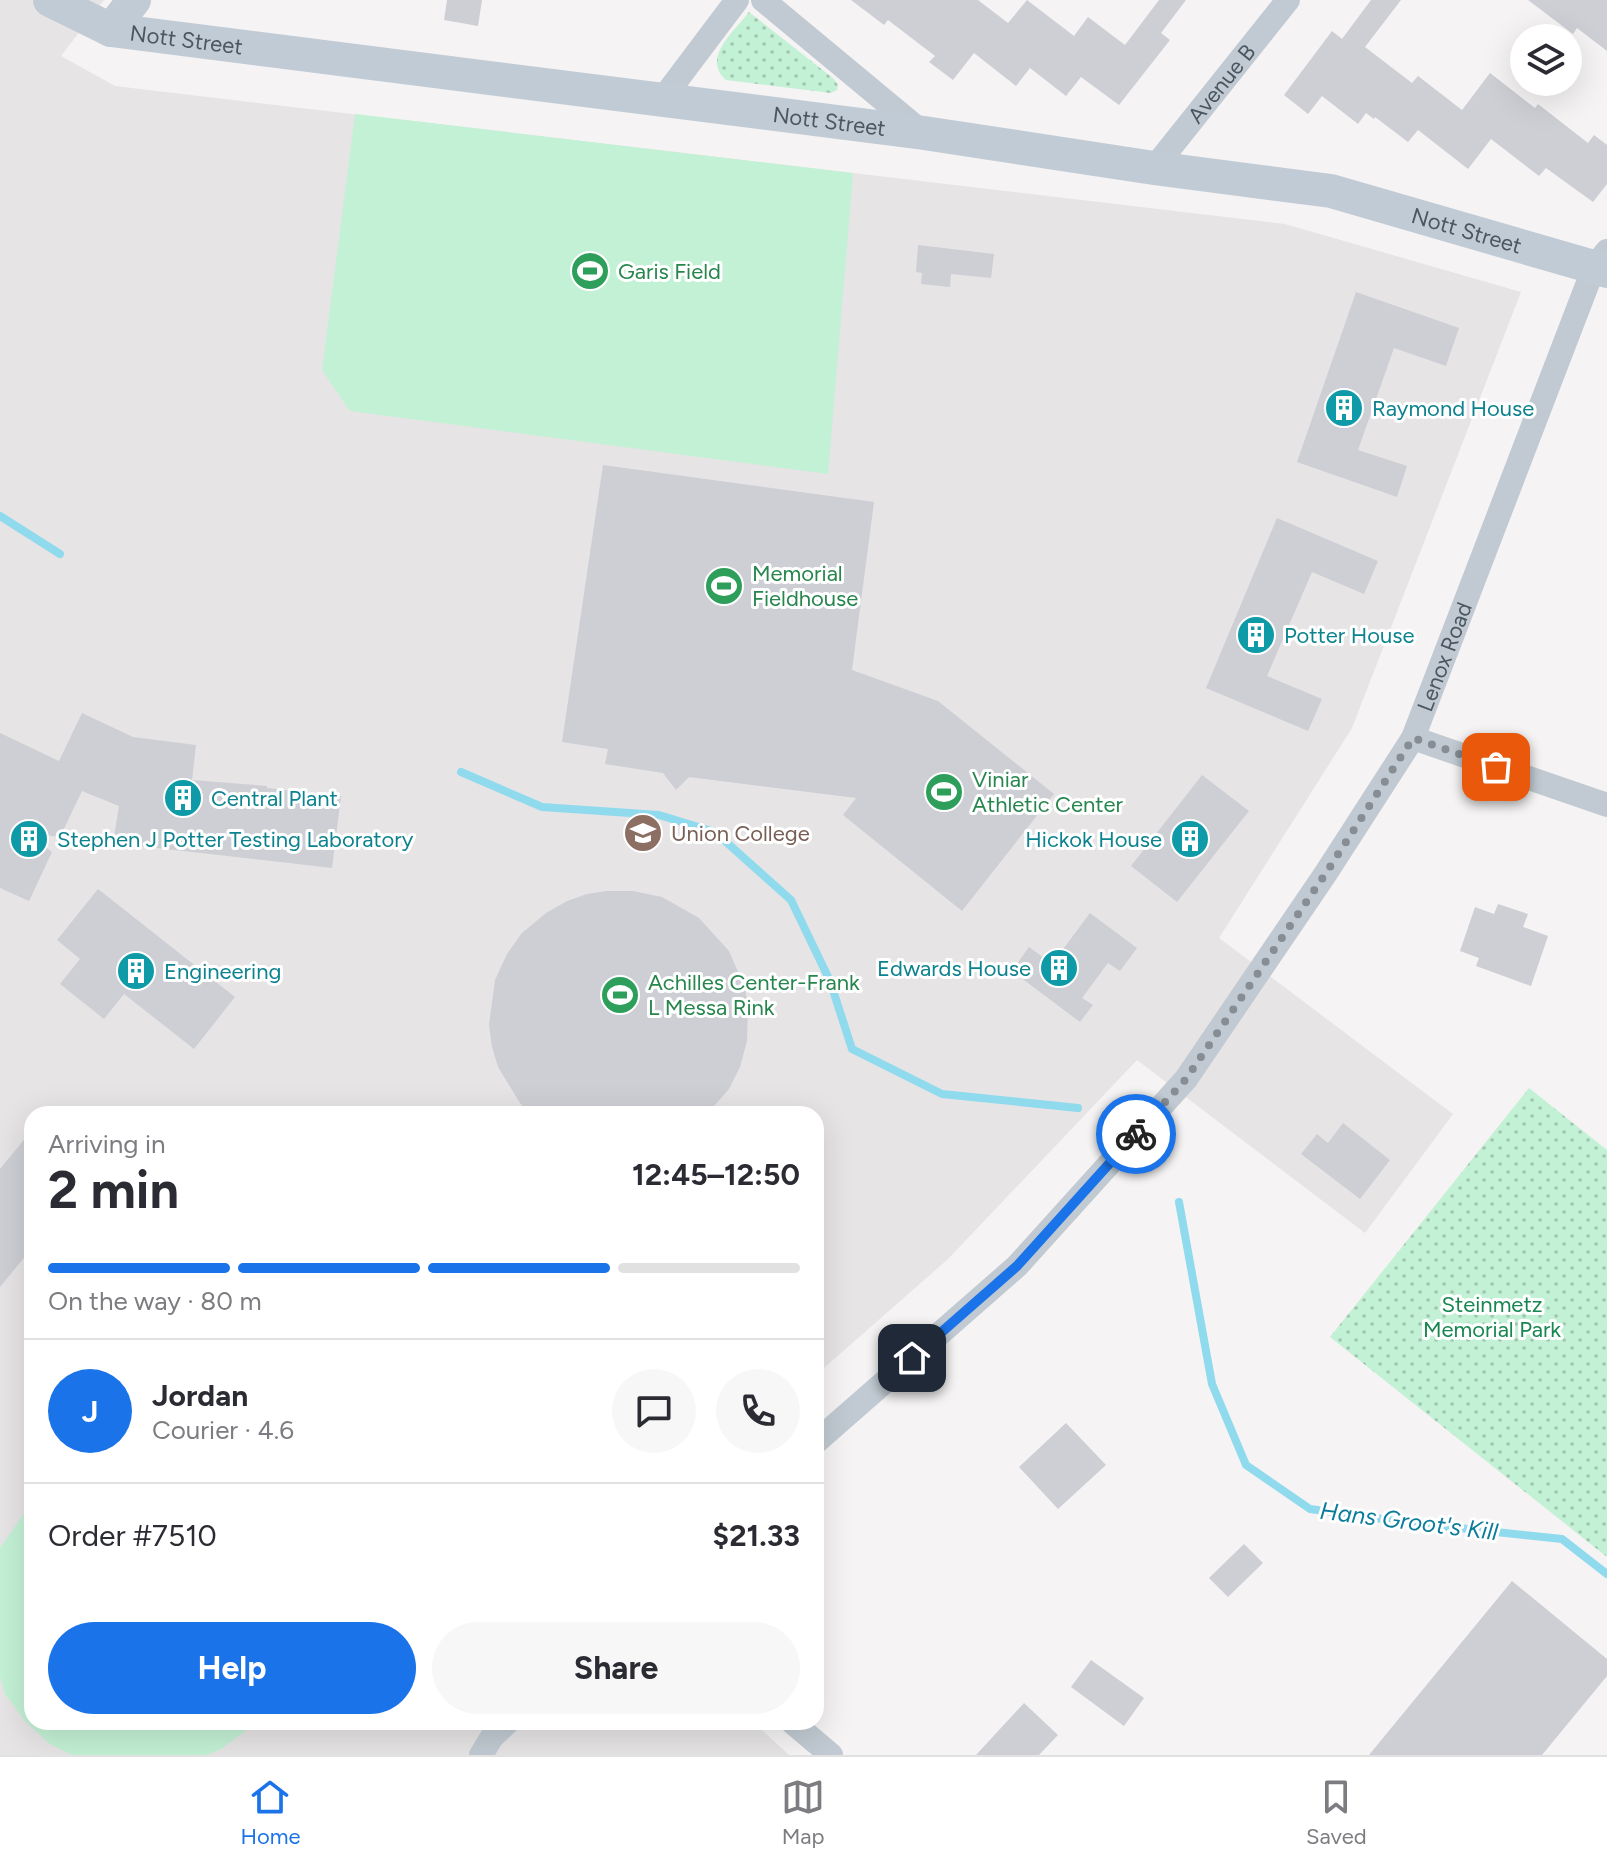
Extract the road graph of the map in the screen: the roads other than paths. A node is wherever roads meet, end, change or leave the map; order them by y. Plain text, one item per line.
1 (50, 0) edge
2 (134, 0) edge
3 (737, 0) edge
4 (763, 0) edge
5 (1288, 0) edge
6 (111, 30) junction
7 (661, 101) junction
8 (924, 133) junction
9 (1154, 168) junction
10 (1603, 263) edge
11 (1413, 738) junction
12 (1607, 805) edge
13 (824, 1435) edge
14 (499, 1730) edge
15 (801, 1730) edge
16 (481, 1755) edge
17 (831, 1755) edge

1 - 6 main road, Nott Street
2 - 6 main road
3 - 7 street
4 - 8 street
5 - 9 street, Avenue B
6 - 7 main road, Nott Street
7 - 8 main road, Nott Street
8 - 9 main road, Nott Street
9 - 10 main road, Nott Street
10 - 11 street, Lenox Road
11 - 12 street
11 - 13 street, Lenox Road
14 - 16 street
15 - 17 street

